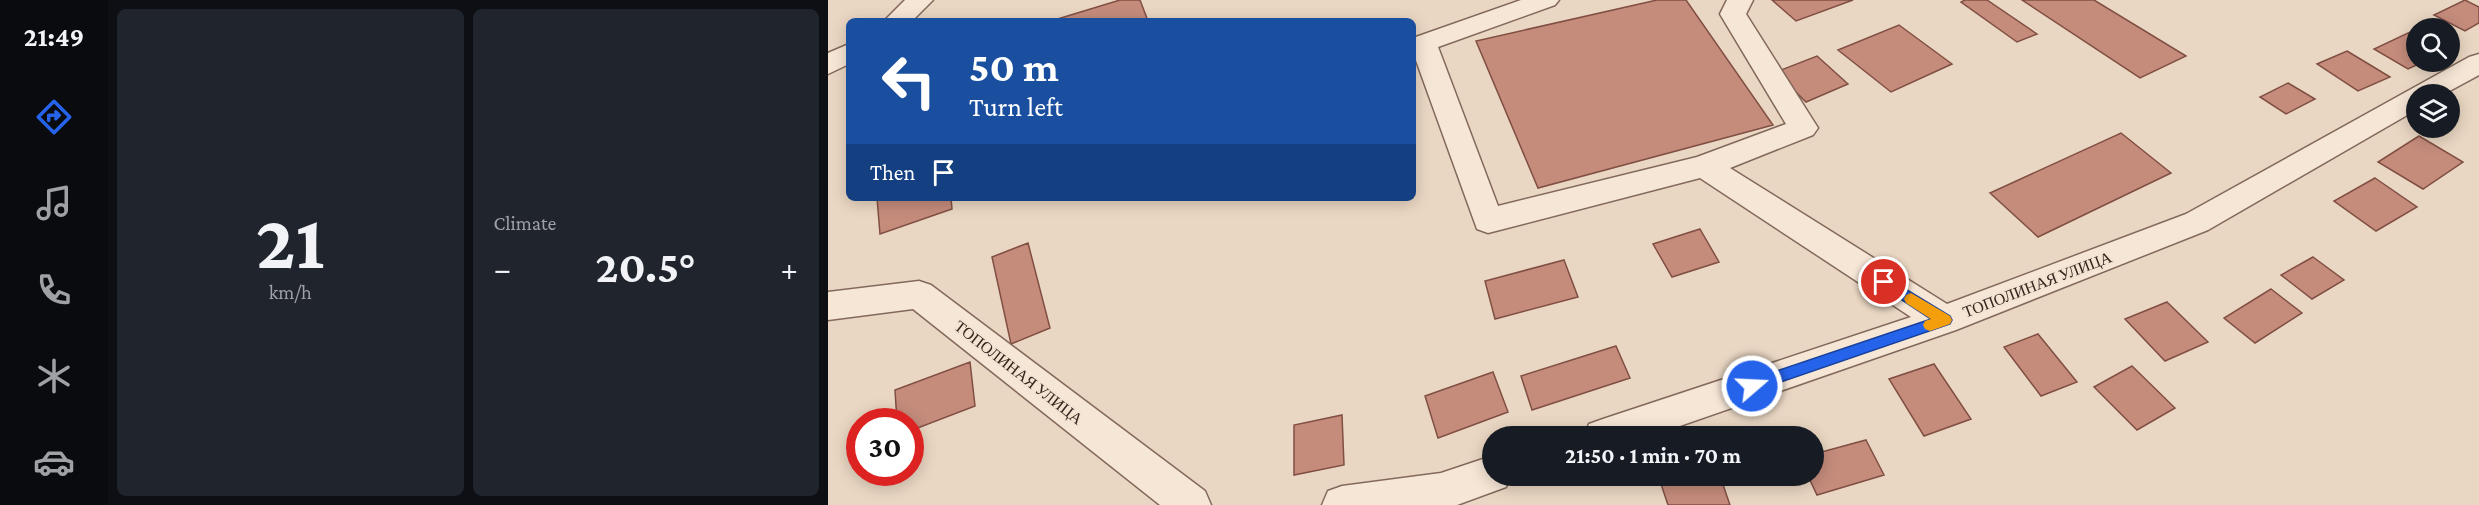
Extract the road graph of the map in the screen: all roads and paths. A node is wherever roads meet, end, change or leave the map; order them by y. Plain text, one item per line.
1 (920, 0) edge
2 (1546, 0) edge
3 (1740, 0) edge
4 (900, 18) edge
5 (846, 54) edge
6 (2479, 63) edge
7 (828, 65) edge
8 (2441, 84) edge
9 (2406, 104) edge
10 (1704, 166) junction
11 (828, 306) edge
12 (1944, 320) junction
13 (1632, 426) edge
14 (1482, 479) edge
15 (1440, 498) edge
16 (1191, 505) edge
17 (1342, 505) edge

1 - 4 street
2 - 10 street
3 - 10 street
5 - 7 street
6 - 8 street
9 - 12 street, ТОПОЛИНАЯ УЛИЦА
10 - 12 street
11 - 16 street, ТОПОЛИНАЯ УЛИЦА
12 - 13 street, ТОПОЛИНАЯ УЛИЦА
14 - 15 street
15 - 17 street

